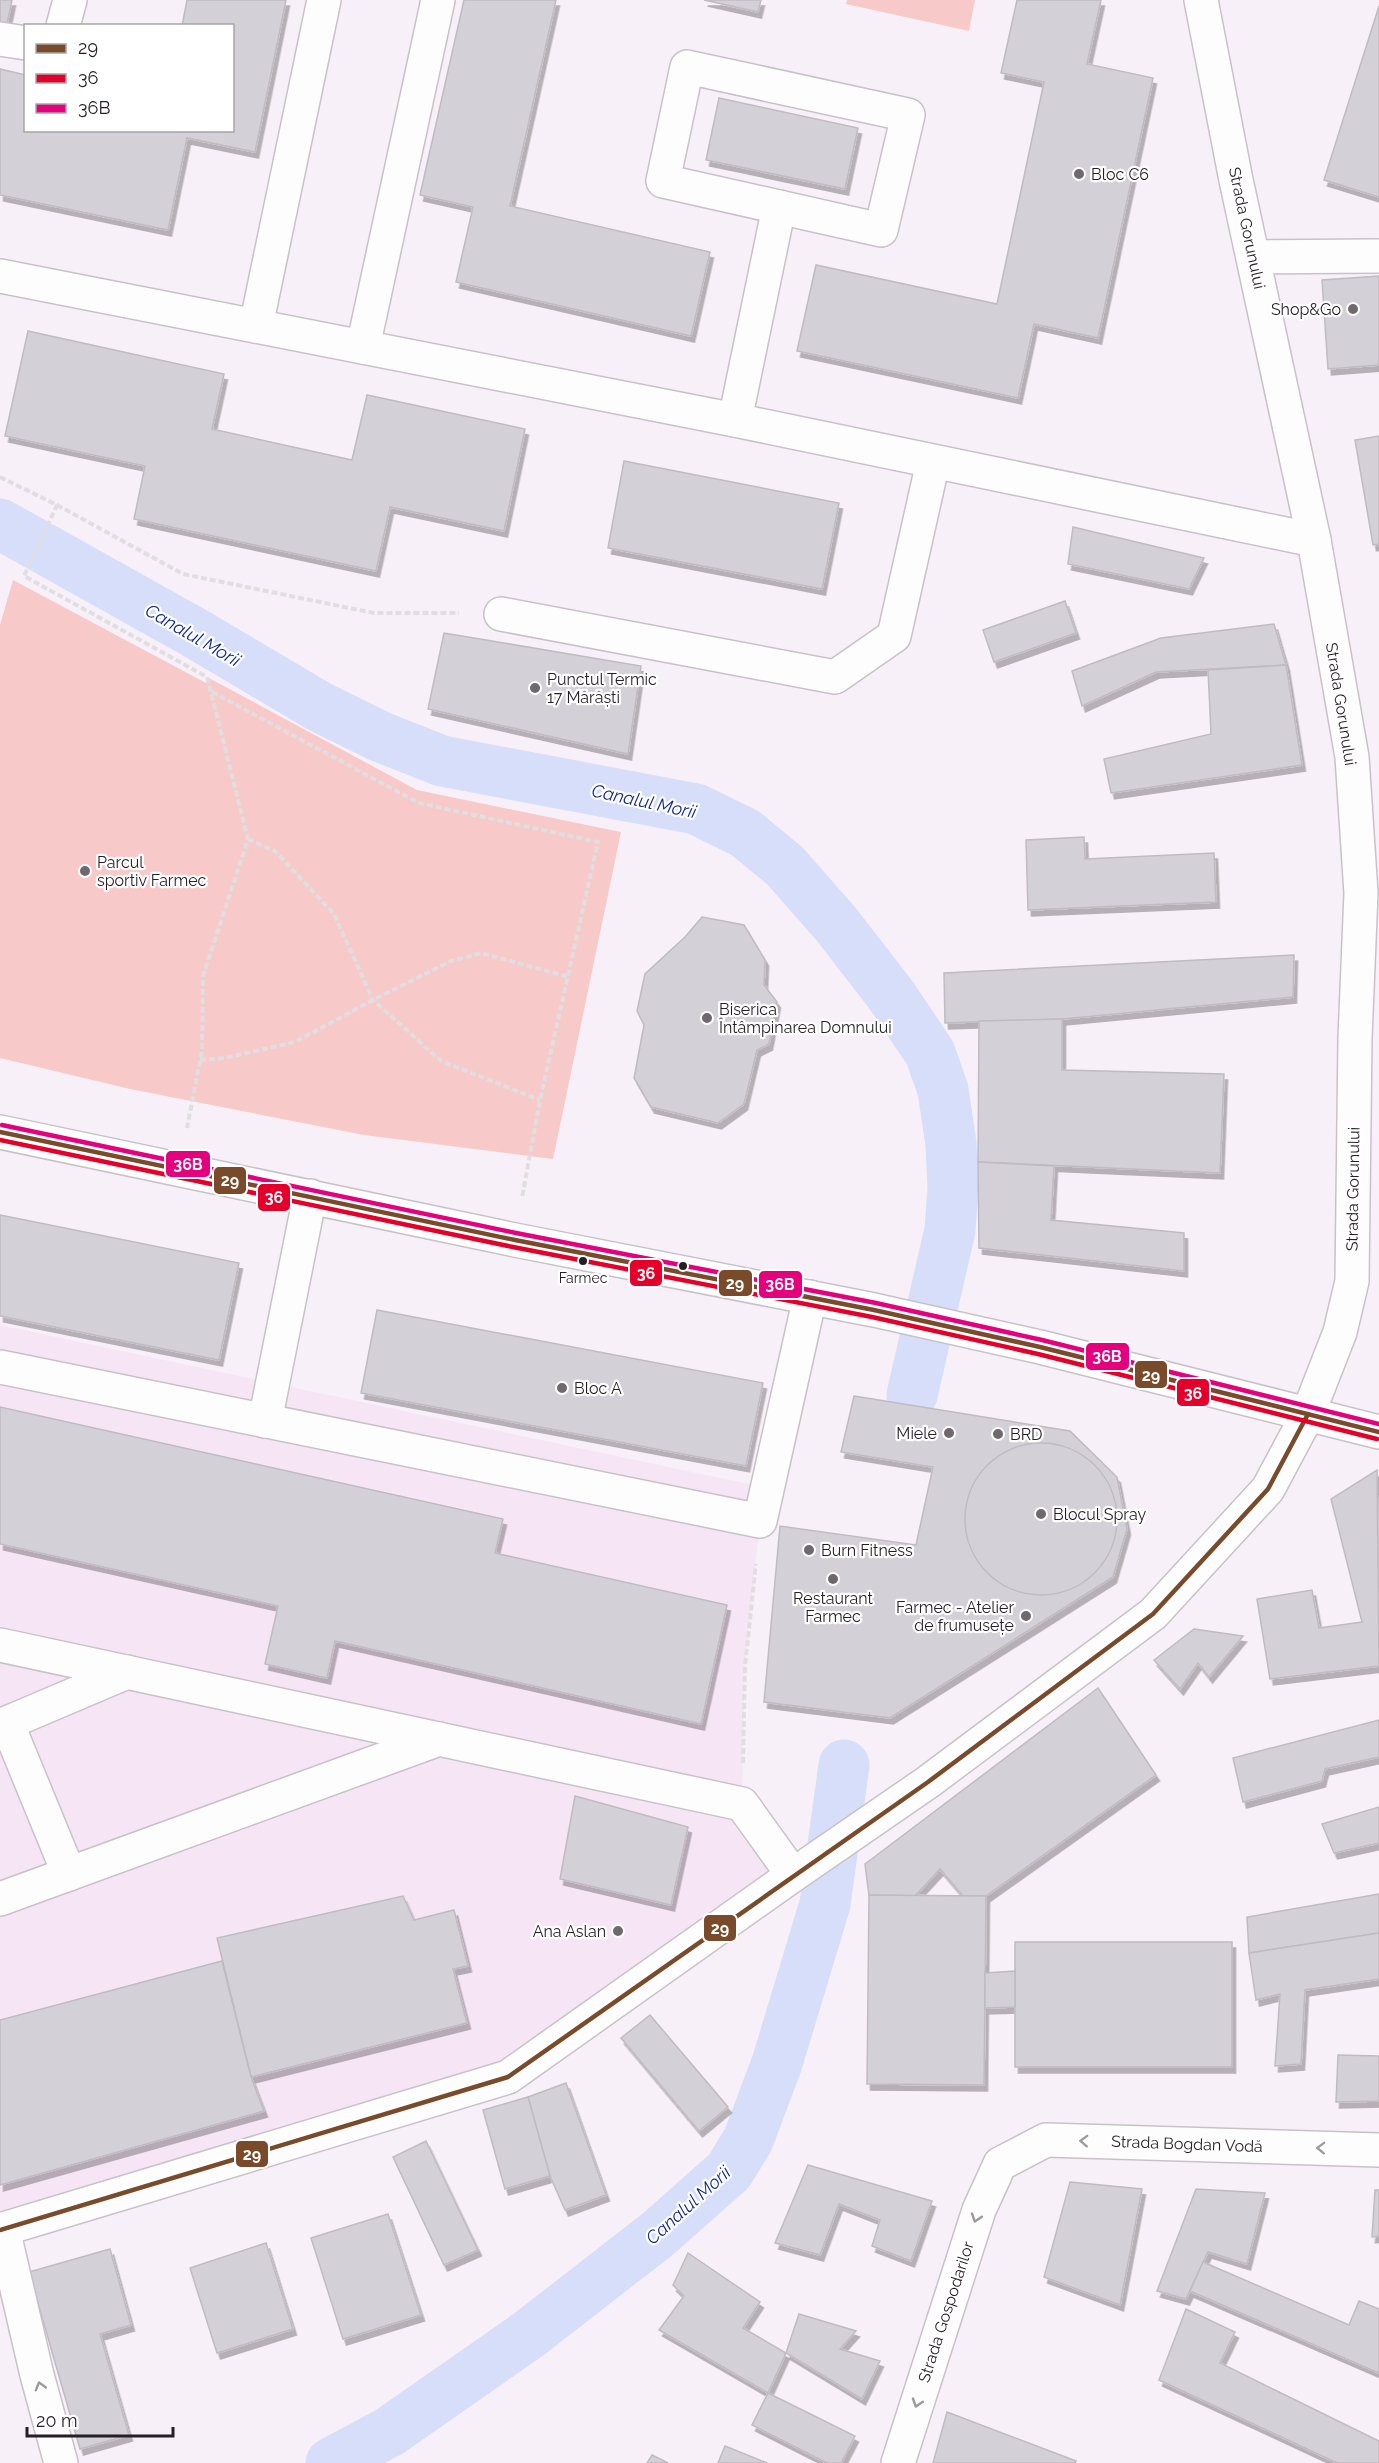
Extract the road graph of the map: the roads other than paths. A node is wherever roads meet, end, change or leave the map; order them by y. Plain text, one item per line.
1 (70, 0) edge
2 (324, 0) edge
3 (438, 0) edge
4 (1201, 0) edge
5 (64, 24) edge
6 (0, 39) edge
7 (24, 44) edge
8 (779, 207) junction
9 (1253, 256) junction
10 (1379, 256) edge
11 (0, 276) edge
12 (256, 326) junction
13 (363, 347) junction
14 (735, 420) junction
15 (933, 462) junction
16 (1314, 540) junction
17 (501, 614) road end
18 (1367, 813) edge
19 (1367, 1039) edge
20 (0, 1132) edge
21 (310, 1196) junction
22 (1365, 1286) edge
23 (810, 1297) junction
24 (0, 1367) edge
25 (1308, 1414) junction
26 (265, 1421) junction
27 (1379, 1432) edge
28 (0, 1645) edge
29 (127, 1672) junction
30 (4, 1724) edge
31 (439, 1739) junction
32 (69, 1874) junction
33 (793, 1875) junction
34 (0, 1899) edge
35 (1379, 2150) edge
36 (1000, 2164) joint
37 (2, 2230) edge
38 (61, 2463) edge
39 (898, 2463) edge

1 - 5 street
2 - 12 street
3 - 13 street
4 - 9 street, Strada Gorunului
6 - 7 street
8 - 8 street
8 - 14 street
9 - 10 street
9 - 16 street, Strada Gorunului
11 - 12 street
12 - 13 street
13 - 14 street
14 - 15 street
15 - 16 street
15 - 17 street
16 - 18 street, Strada Gorunului
18 - 19 street, Strada Gorunului
19 - 22 street, Strada Gorunului
20 - 21 street
21 - 23 street
21 - 26 street
22 - 25 street, Strada Gorunului
23 - 25 street
23 - 26 street
24 - 26 street
25 - 27 street
25 - 33 street, Strada Gorunului
28 - 29 street
29 - 30 street
29 - 31 street
30 - 32 street
31 - 32 street
31 - 33 street
32 - 34 street
33 - 37 street, Strada Gorunului
35 -> 36 street, Strada Bogdan Vodă
36 -> 39 street, Strada Gospodarilor
38 -> 37 street

